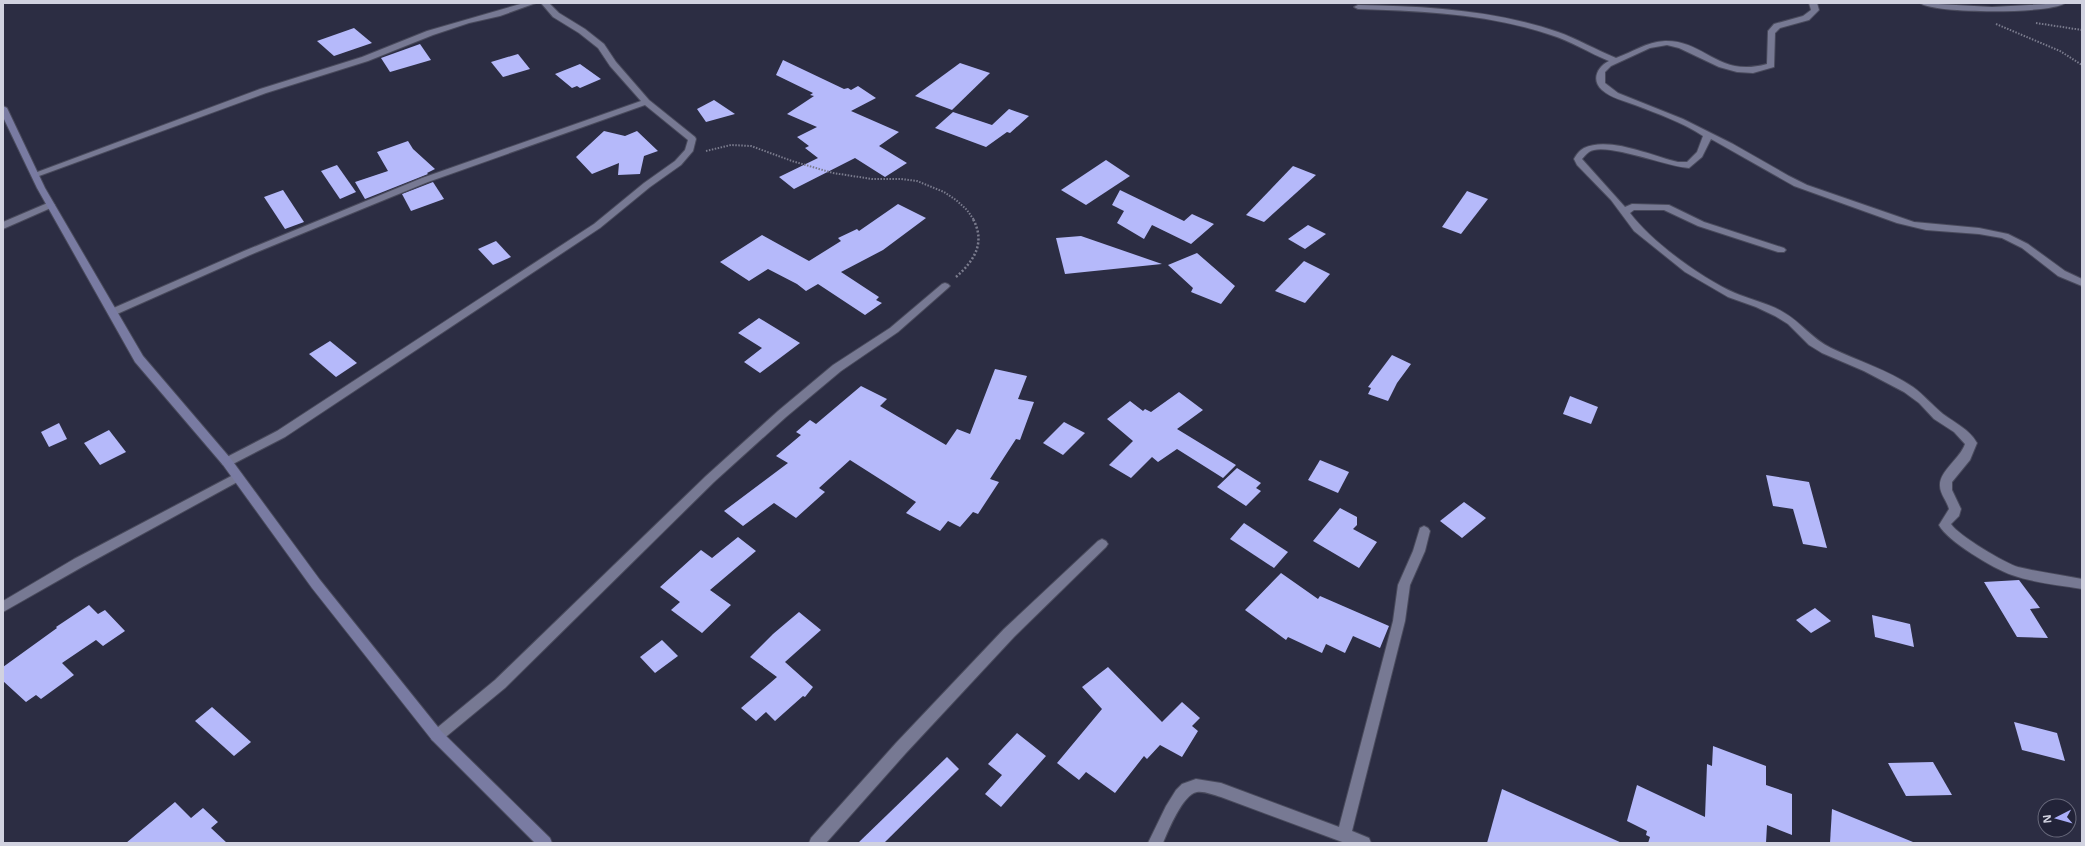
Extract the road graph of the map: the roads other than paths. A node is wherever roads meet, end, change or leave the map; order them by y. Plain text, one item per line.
1 (532, 3) edge
2 (544, 3) edge
3 (1813, 3) edge
4 (1924, 3) edge
5 (2061, 3) edge
6 (1358, 7) dead end
7 (1617, 61) junction
8 (646, 102) junction
9 (3, 108) edge
10 (1706, 135) junction
11 (36, 174) junction
12 (50, 205) junction
13 (1624, 212) junction
14 (3, 226) edge
15 (1781, 250) dead end
16 (2082, 283) edge
17 (946, 286) road end
18 (113, 312) junction
19 (227, 462) junction
20 (237, 477) junction
21 (1424, 531) dead end
22 (1102, 544) dead end
23 (2082, 584) edge
24 (3, 607) edge
25 (437, 736) junction
26 (1344, 836) junction
27 (545, 843) edge
28 (816, 843) edge
29 (1155, 843) edge
30 (1364, 843) edge

1 - 11 street
2 - 8 street
3 - 7 street
4 - 5 street
6 - 7 street
7 - 10 street
8 - 18 street
8 - 19 street
9 - 11 main road
10 - 13 street
10 - 16 street
11 - 12 main road
12 - 14 street
12 - 18 main road
13 - 15 street
13 - 23 street
17 - 25 street
18 - 19 main road
19 - 20 main road
20 - 24 street
20 - 25 main road
21 - 26 street
22 - 28 street
25 - 27 main road
26 - 29 street
26 - 30 street

